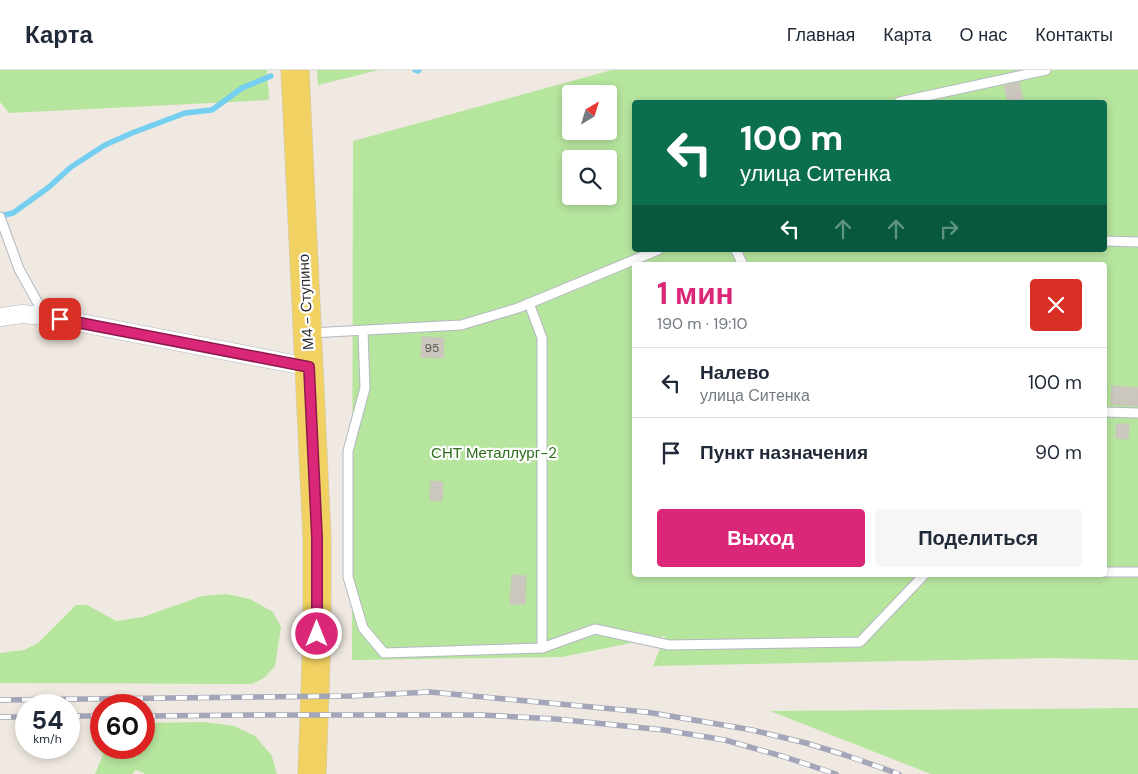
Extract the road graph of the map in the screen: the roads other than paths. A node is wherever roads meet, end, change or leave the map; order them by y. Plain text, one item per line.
1 (295, 70) edge
2 (1046, 70) edge
3 (908, 100) edge
4 (0, 217) edge
5 (1107, 242) edge
6 (1138, 242) edge
7 (653, 252) edge
8 (530, 303) junction
9 (45, 316) junction
10 (0, 317) edge
11 (363, 330) junction
12 (307, 334) junction
13 (309, 367) junction
14 (1107, 412) edge
15 (1138, 413) edge
16 (1107, 572) edge
17 (1138, 572) edge
18 (922, 577) edge
19 (542, 648) junction
20 (312, 774) edge

1 - 12 main road, М4 - Ступино
2 - 3 lane
4 - 9 lane
5 - 6 lane
7 - 8 lane
8 - 11 lane
8 - 19 lane
9 - 10 street
9 - 13 street
11 - 12 lane
11 - 19 lane
12 - 13 main road, М4 - Ступино
13 - 20 main road, М4 - Ступино
14 - 15 lane
16 - 17 lane
18 - 19 lane

